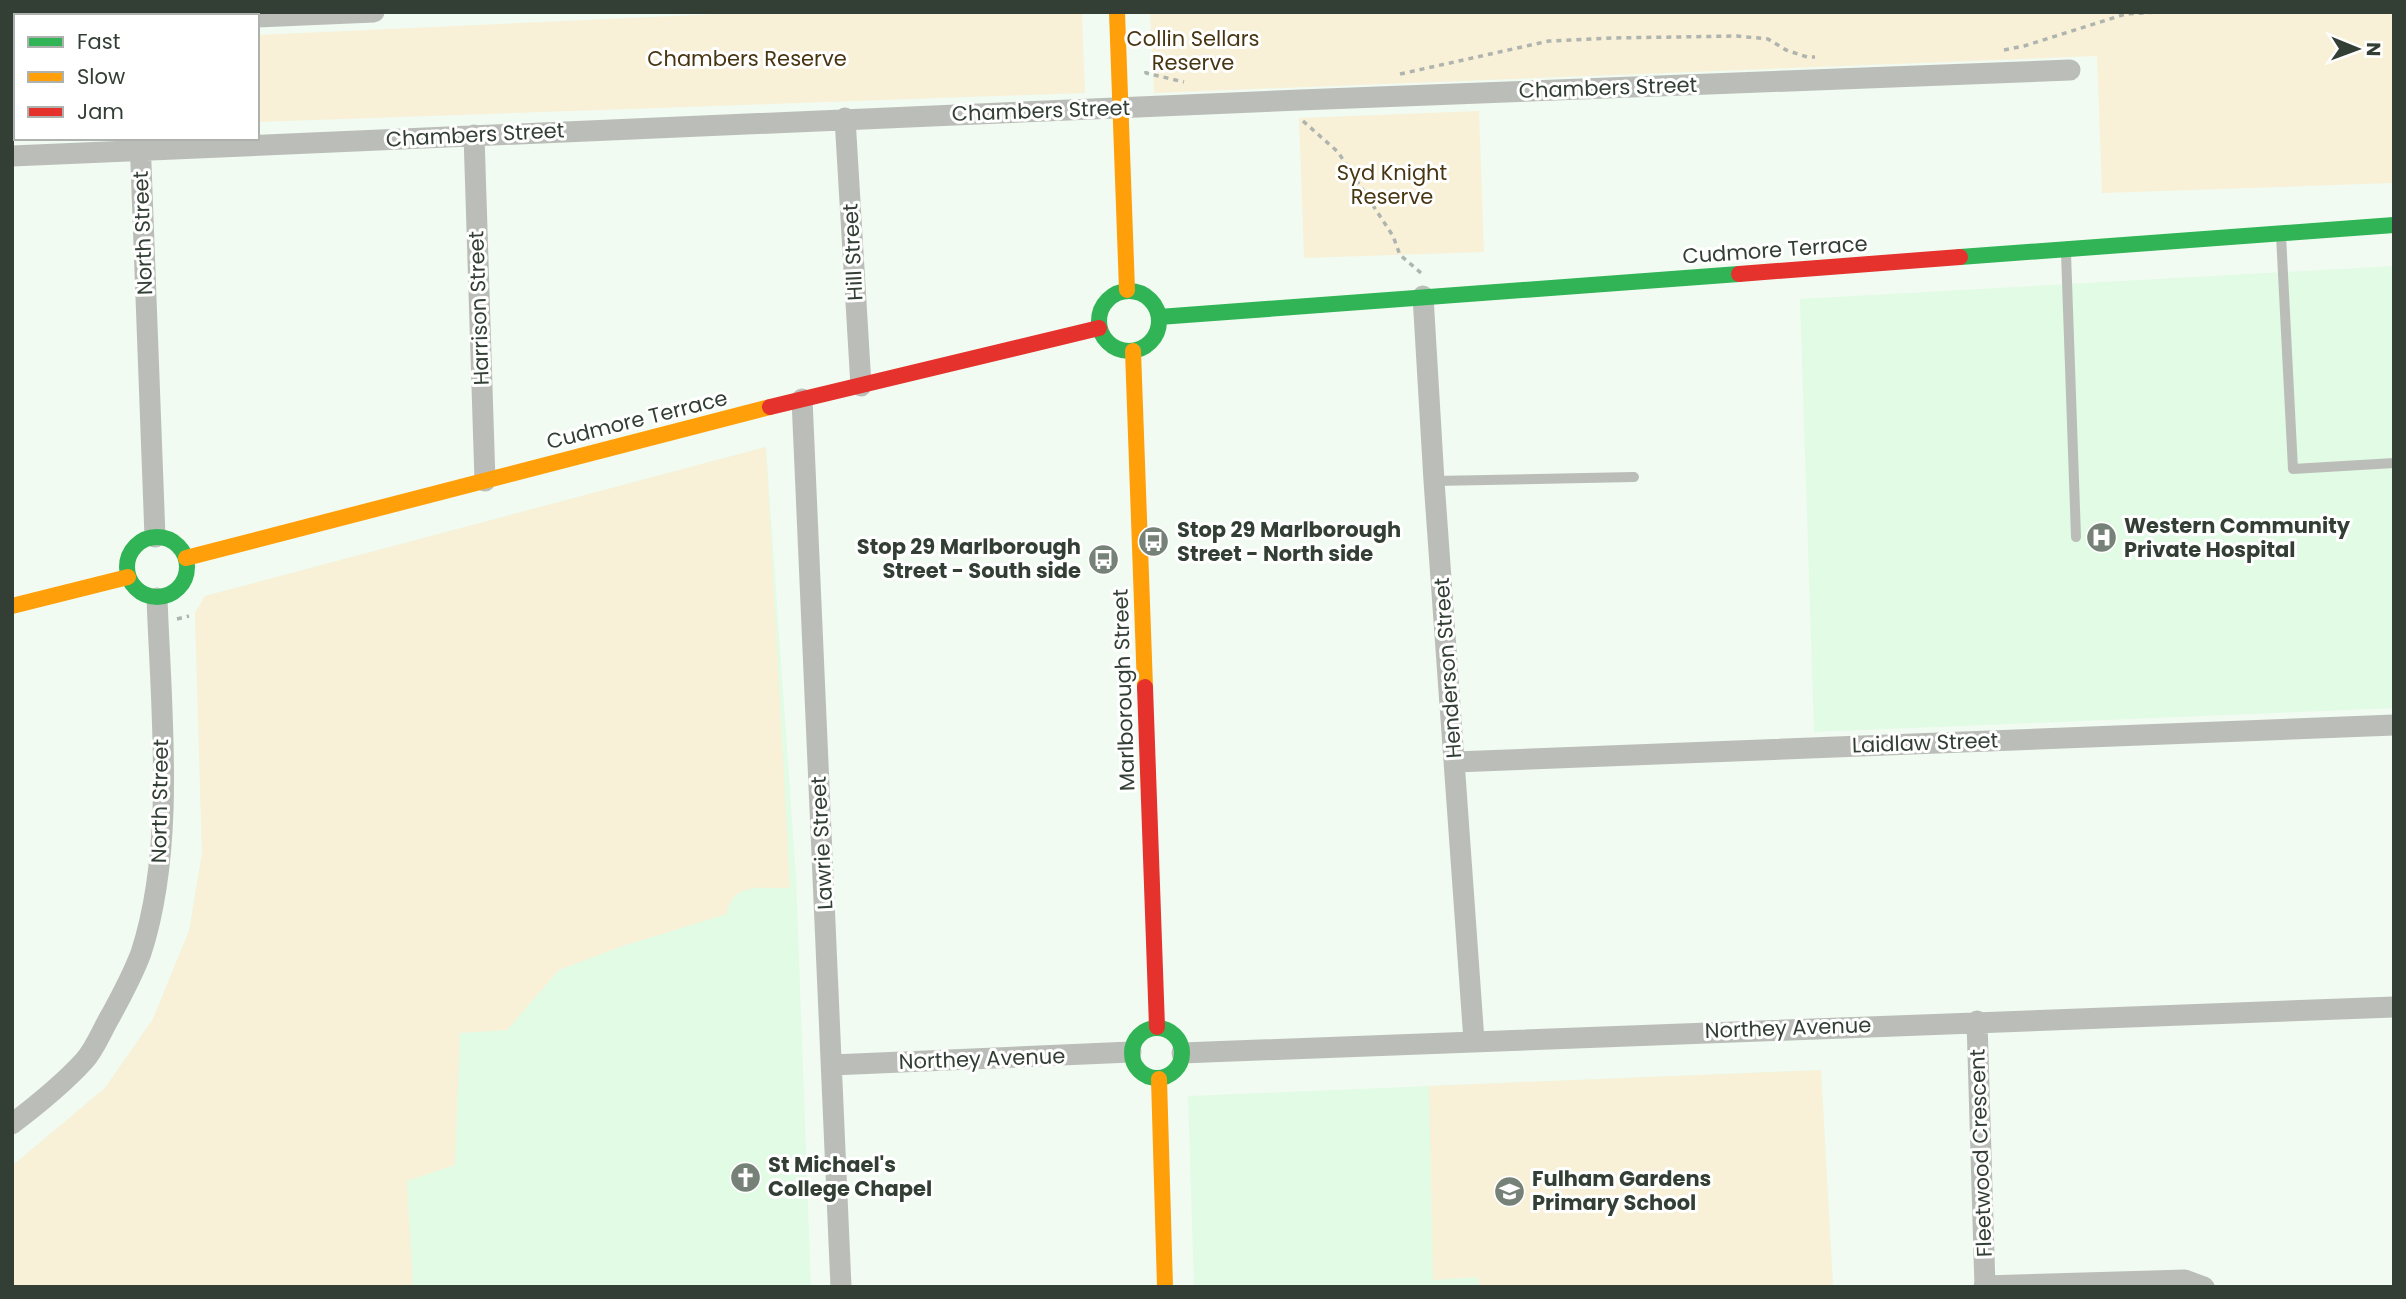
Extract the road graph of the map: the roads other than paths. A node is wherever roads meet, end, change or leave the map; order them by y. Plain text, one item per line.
1 (374, 12) edge
2 (1117, 12) edge
3 (259, 17) edge
4 (2070, 70) dead end
5 (1121, 108) junction
6 (845, 118) junction
7 (474, 135) junction
8 (140, 144) edge
9 (12, 156) edge
10 (2394, 225) edge
11 (2281, 235) junction
12 (2066, 250) junction
13 (1127, 290) junction
14 (1423, 296) junction
15 (1159, 317) junction
16 (1099, 328) junction
17 (1133, 351) junction
18 (861, 386) junction
19 (802, 399) junction
20 (2394, 463) edge
21 (1634, 477) dead end
22 (485, 481) junction
23 (1434, 481) junction
24 (155, 537) junction
25 (2076, 537) dead end
26 (186, 558) junction
27 (128, 577) junction
28 (157, 598) junction
29 (12, 606) edge
30 (2394, 725) edge
31 (1455, 762) junction
32 (2394, 1007) edge
33 (1977, 1021) junction
34 (1157, 1027) junction
35 (1474, 1041) junction
36 (1131, 1052) junction
37 (1182, 1053) junction
38 (832, 1065) junction
39 (1159, 1079) junction
40 (12, 1124) edge
41 (1984, 1286) edge
42 (841, 1287) edge
43 (1165, 1287) edge
44 (2204, 1287) edge

1 - 3 street
2 - 5 street
4 - 5 street, Chambers Street
5 - 6 street, Chambers Street
5 - 13 street
6 - 7 street, Chambers Street
6 - 18 street, Hill Street
7 - 8 street, Chambers Street
7 - 22 street, Harrison Street
8 - 9 street, Chambers Street
8 - 24 street, North Street
10 - 11 street, Cudmore Terrace
11 - 12 street, Cudmore Terrace
11 - 20 lane
12 - 14 street, Cudmore Terrace
12 - 25 lane
13 - 15 street
13 - 16 street
14 - 15 street, Cudmore Terrace
14 - 23 street, Henderson Street
15 - 17 street
16 - 17 street
16 - 18 street, Cudmore Terrace
17 - 34 street, Marlborough Street
18 - 19 street, Cudmore Terrace
19 - 22 street, Cudmore Terrace
19 - 38 street, Lawrie Street
21 - 23 lane
22 - 26 street, Cudmore Terrace
23 - 31 street, Henderson Street
24 - 26 street
24 - 27 street
26 - 28 street
27 - 28 street
27 - 29 street
28 - 40 street, North Street
30 - 31 street, Laidlaw Street
31 - 35 street, Henderson Street
32 - 33 street, Northey Avenue
33 - 35 street, Northey Avenue
33 - 41 street, Fleetwood Crescent
34 - 36 street
34 - 37 street
35 - 37 street, Northey Avenue
36 - 38 street, Northey Avenue
36 - 39 street
37 - 39 street
38 - 42 street, Lawrie Street
39 - 43 street
41 - 44 street, Fleetwood Crescent

